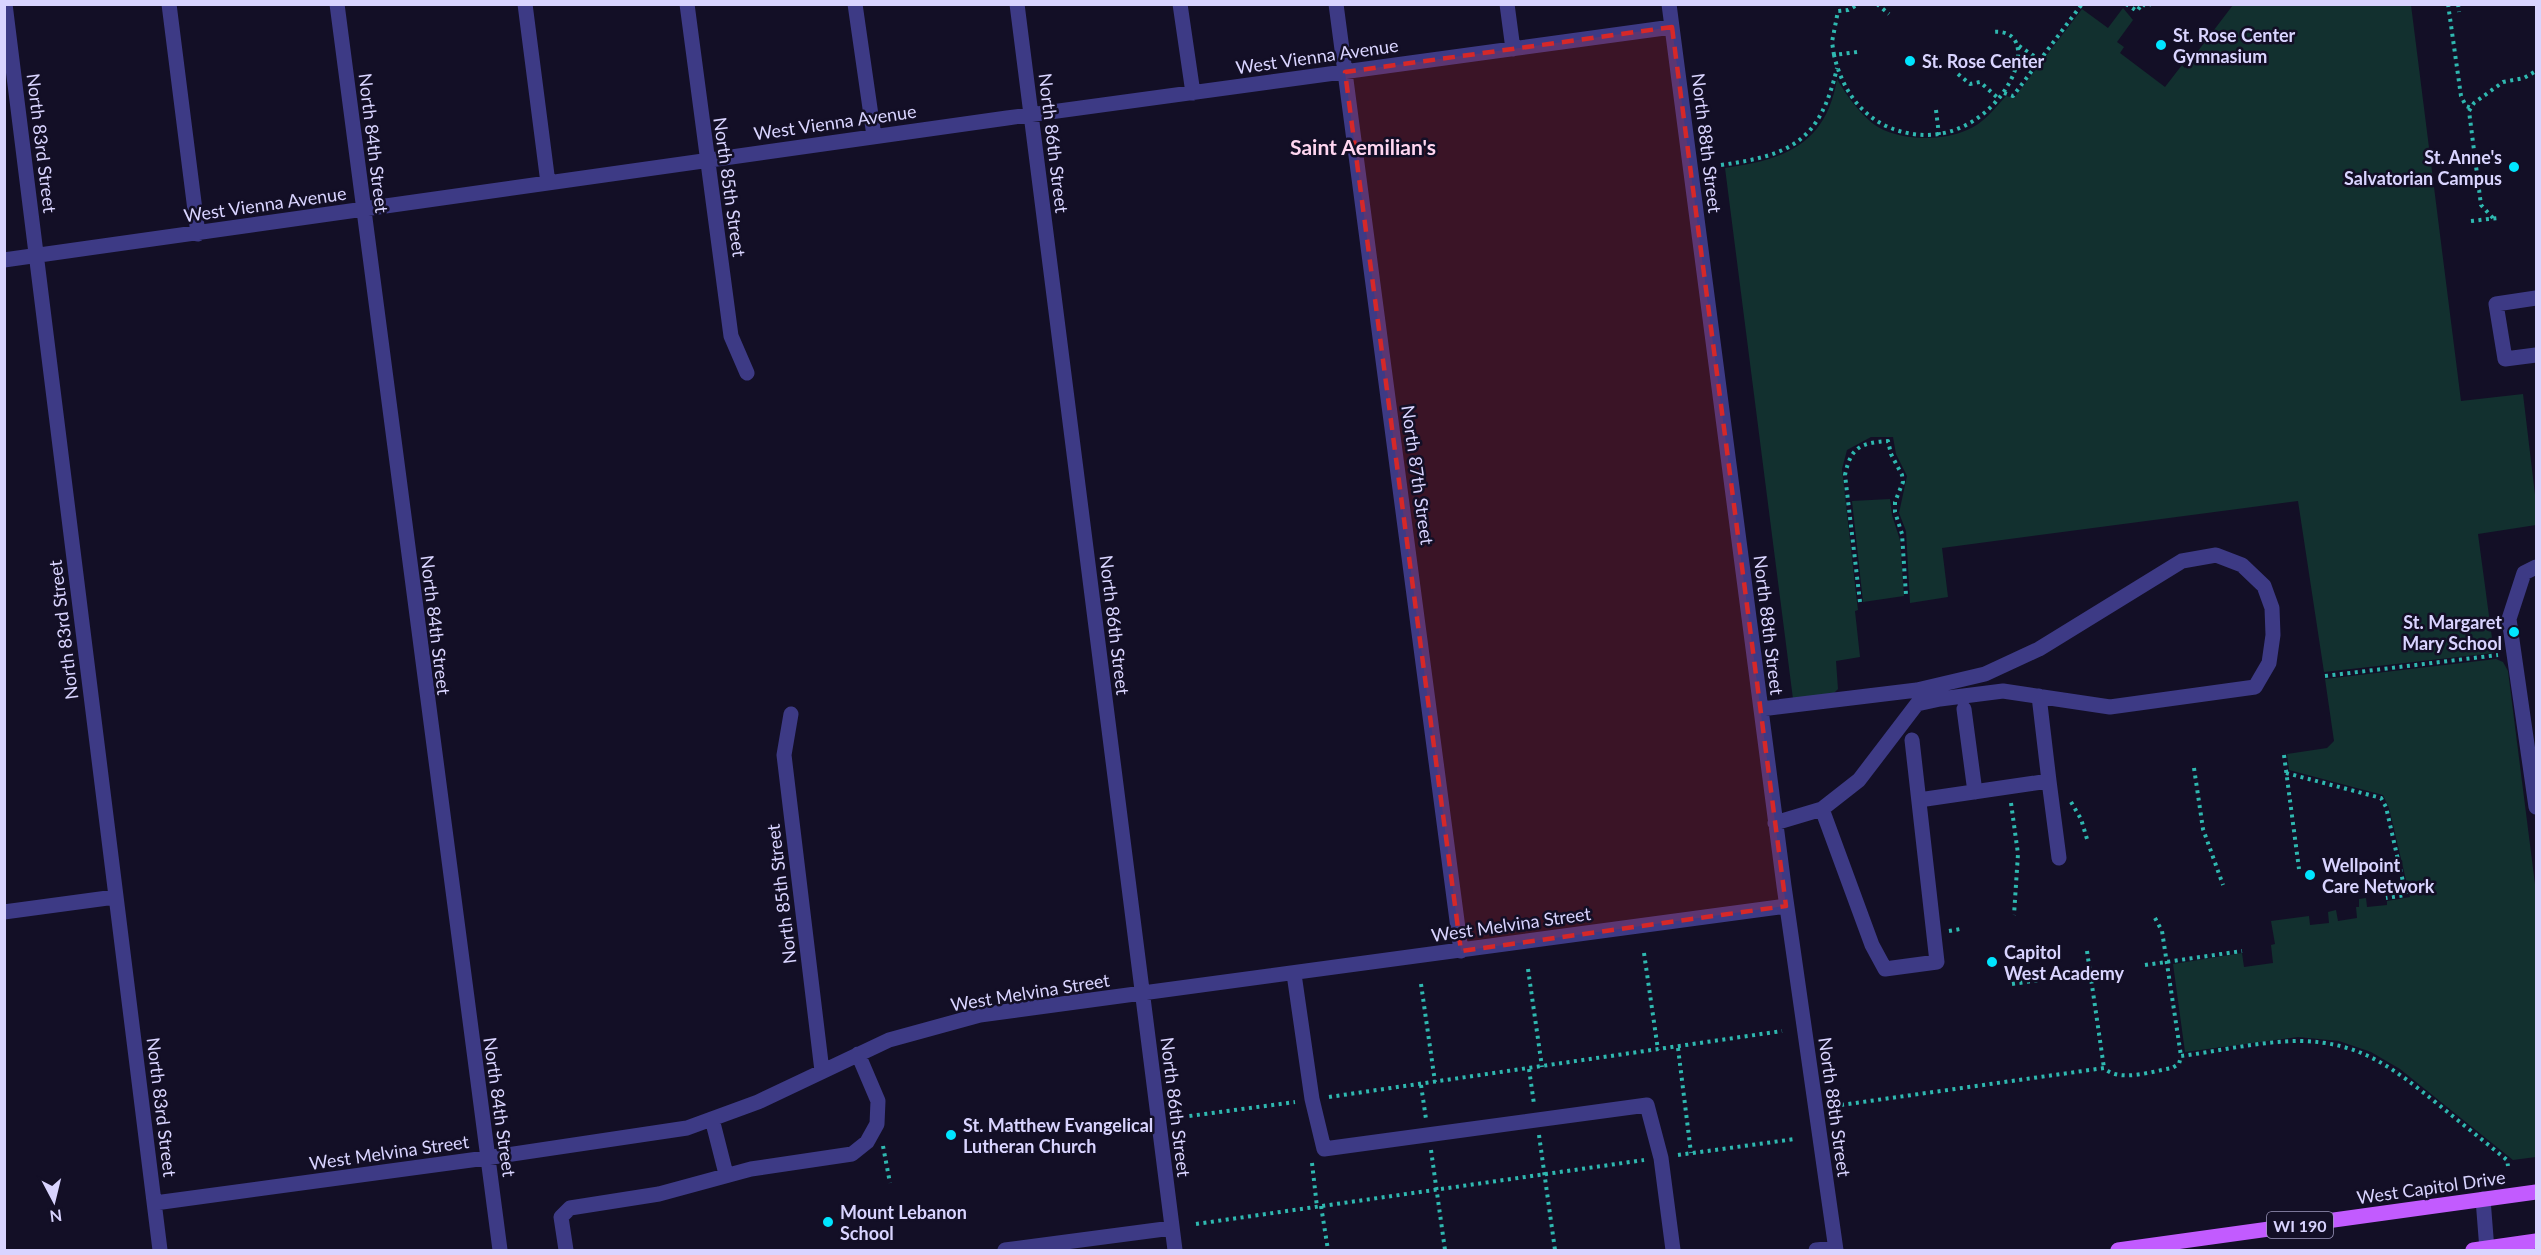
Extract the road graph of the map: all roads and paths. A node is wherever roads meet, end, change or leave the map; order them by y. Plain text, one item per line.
1 (5, 4) edge
2 (168, 4) edge
3 (337, 4) edge
4 (525, 4) edge
5 (687, 4) edge
6 (855, 4) edge
7 (1017, 4) edge
8 (1180, 4) edge
9 (1336, 4) edge
10 (1507, 4) edge
11 (1669, 4) edge
12 (1859, 4) edge
13 (1877, 4) edge
14 (2082, 4) edge
15 (2126, 4) edge
16 (2142, 4) edge
17 (2150, 4) edge
18 (2448, 4) edge
19 (2458, 4) edge
20 (2459, 12) dead end
21 (1889, 14) dead end
22 (1672, 27) junction
23 (1994, 32) dead end
24 (2019, 46) junction
25 (1513, 49) junction
26 (1857, 52) dead end
27 (1834, 55) junction
28 (2040, 60) junction
29 (1837, 67) junction
30 (2536, 71) edge
31 (1345, 72) junction
32 (1958, 74) dead end
33 (1193, 93) junction
34 (2004, 93) junction
35 (1999, 99) junction
36 (2471, 108) junction
37 (1936, 110) dead end
38 (1031, 115) junction
39 (1939, 135) junction
40 (874, 136) junction
41 (707, 160) junction
42 (1721, 165) dead end
43 (548, 183) junction
44 (362, 210) junction
45 (2471, 221) dead end
46 (198, 234) junction
47 (37, 255) junction
48 (4, 260) edge
49 (2536, 298) edge
50 (2536, 355) edge
51 (747, 373) dead end
52 (2536, 567) edge
53 (1906, 595) dead end
54 (1860, 602) dead end
55 (2514, 653) junction
56 (2325, 676) dead end
57 (2038, 696) junction
58 (1761, 709) junction
59 (1964, 709) dead end
60 (791, 714) dead end
61 (2530, 717) edge
62 (1912, 740) dead end
63 (2284, 755) dead end
64 (2194, 768) dead end
65 (2286, 773) junction
66 (2049, 781) junction
67 (1975, 792) junction
68 (2010, 796) dead end
69 (1919, 800) junction
70 (2536, 807) edge
71 (1822, 809) junction
72 (1775, 822) junction
73 (2059, 858) dead end
74 (2300, 869) dead end
75 (2223, 885) dead end
76 (116, 897) junction
77 (2386, 898) dead end
78 (1786, 906) junction
79 (4, 912) edge
80 (2014, 915) dead end
81 (2155, 918) dead end
82 (1947, 920) dead end
83 (1960, 929) dead end
84 (1461, 951) junction
85 (2087, 951) dead end
86 (2242, 951) dead end
87 (1644, 953) dead end
88 (2167, 962) junction
89 (2145, 965) dead end
90 (1528, 969) dead end
91 (2109, 970) dead end
92 (2090, 973) junction
93 (1294, 974) junction
94 (1421, 984) dead end
95 (2012, 984) dead end
96 (1141, 994) junction
97 (1782, 1031) dead end
98 (1678, 1048) junction
99 (1658, 1050) junction
100 (858, 1054) junction
101 (2181, 1056) junction
102 (1542, 1067) junction
103 (2104, 1068) junction
104 (1529, 1069) junction
105 (822, 1071) junction
106 (1435, 1083) junction
107 (1421, 1084) junction
108 (1312, 1099) junction
109 (1841, 1105) dead end
110 (1182, 1117) dead end
111 (712, 1119) junction
112 (1537, 1120) junction
113 (1428, 1135) junction
114 (1795, 1139) dead end
115 (883, 1145) dead end
116 (1691, 1154) junction
117 (486, 1158) junction
118 (1661, 1158) junction
119 (2508, 1166) dead end
120 (726, 1174) junction
121 (1544, 1174) junction
122 (890, 1183) dead end
123 (1436, 1190) junction
124 (2536, 1192) edge
125 (2483, 1199) junction
126 (155, 1203) junction
127 (1321, 1206) junction
128 (1196, 1224) dead end
129 (1172, 1228) junction
130 (2536, 1241) edge
131 (2159, 1248) edge
132 (1835, 1249) edge
133 (2482, 1250) edge
134 (160, 1251) edge
135 (500, 1251) edge
136 (566, 1251) edge
137 (1005, 1251) edge
138 (1175, 1251) edge
139 (1328, 1251) edge
140 (1445, 1251) edge
141 (1555, 1251) edge
142 (1673, 1251) edge
143 (1816, 1251) edge
144 (2118, 1251) edge

1 - 47 street, North 83rd Street
2 - 46 street
3 - 44 street, North 84th Street
4 - 43 street
5 - 41 street, North 85th Street
6 - 40 street
7 - 38 street, North 86th Street
8 - 33 street
9 - 31 street, North 87th Street
10 - 25 street
11 - 22 street, North 88th Street
12 - 27 path
13 - 21 path
14 - 28 path
15 - 16 path
16 - 17 path
18 - 36 path
19 - 20 path
22 - 25 street, West Vienna Avenue
22 - 58 street, North 88th Street
23 - 24 path
24 - 28 path
24 - 34 path
25 - 31 street, West Vienna Avenue
26 - 27 path
27 - 29 path
28 - 34 path
29 - 39 path
29 - 42 path
30 - 36 path
31 - 33 street, West Vienna Avenue
31 - 84 street, North 87th Street
32 - 35 path
33 - 38 street, West Vienna Avenue
34 - 35 path
35 - 39 path
36 - 45 path
37 - 39 path
38 - 40 street, West Vienna Avenue
38 - 96 street, North 86th Street
40 - 41 street, West Vienna Avenue
41 - 43 street, West Vienna Avenue
41 - 51 street, North 85th Street
43 - 44 street, West Vienna Avenue
44 - 46 street, West Vienna Avenue
44 - 117 street, North 84th Street
46 - 47 street, West Vienna Avenue
47 - 48 street, West Vienna Avenue
47 - 76 street, North 83rd Street
49 - 50 street
52 - 55 street
53 - 54 path
55 - 56 path
55 - 61 street
57 - 58 street
57 - 66 street
57 - 71 street
58 - 72 street, North 88th Street
59 - 67 street
60 - 105 street, North 85th Street
61 - 70 street
62 - 69 street
63 - 65 path
64 - 75 path
65 - 74 path
65 - 77 path
66 - 67 street
66 - 73 street
67 - 69 street
68 - 80 path
69 - 71 street
71 - 72 street
72 - 78 street, North 88th Street
76 - 79 street
76 - 126 street, North 83rd Street
78 - 84 street, West Melvina Street
78 - 132 street, North 88th Street
81 - 88 path
82 - 83 path
84 - 93 street, West Melvina Street
85 - 92 path
86 - 88 path
87 - 99 path
88 - 89 path
88 - 101 path
90 - 102 path
91 - 92 path
92 - 95 path
92 - 103 path
93 - 96 street, West Melvina Street
93 - 108 street
94 - 106 path
96 - 100 street, West Melvina Street
96 - 129 street, North 86th Street
97 - 98 path
98 - 99 path
98 - 116 path
99 - 102 path
100 - 105 street, West Melvina Street
100 - 120 street
101 - 103 path
101 - 119 path
102 - 104 path
103 - 109 path
104 - 106 path
104 - 112 path
105 - 111 street, West Melvina Street
106 - 107 path
107 - 108 path
107 - 113 path
108 - 110 path
108 - 113 street
111 - 117 street, West Melvina Street
111 - 120 street
112 - 113 street
112 - 118 street
112 - 121 path
113 - 123 path
114 - 116 path
115 - 122 path
116 - 118 path
117 - 126 street, West Melvina Street
117 - 135 street, North 84th Street
118 - 121 path
118 - 142 street
120 - 136 street
121 - 123 path
121 - 141 path
123 - 127 path
123 - 140 path
124 - 125 main road, West Capitol Drive / WI 190
125 - 131 main road, West Capitol Drive / WI 190
125 - 133 street
126 - 134 street, North 83rd Street
127 - 128 path
127 - 139 path
129 - 137 street
129 - 138 street, North 86th Street
130 - 133 main road
131 - 144 main road, West Capitol Drive / WI 190
132 - 143 street

